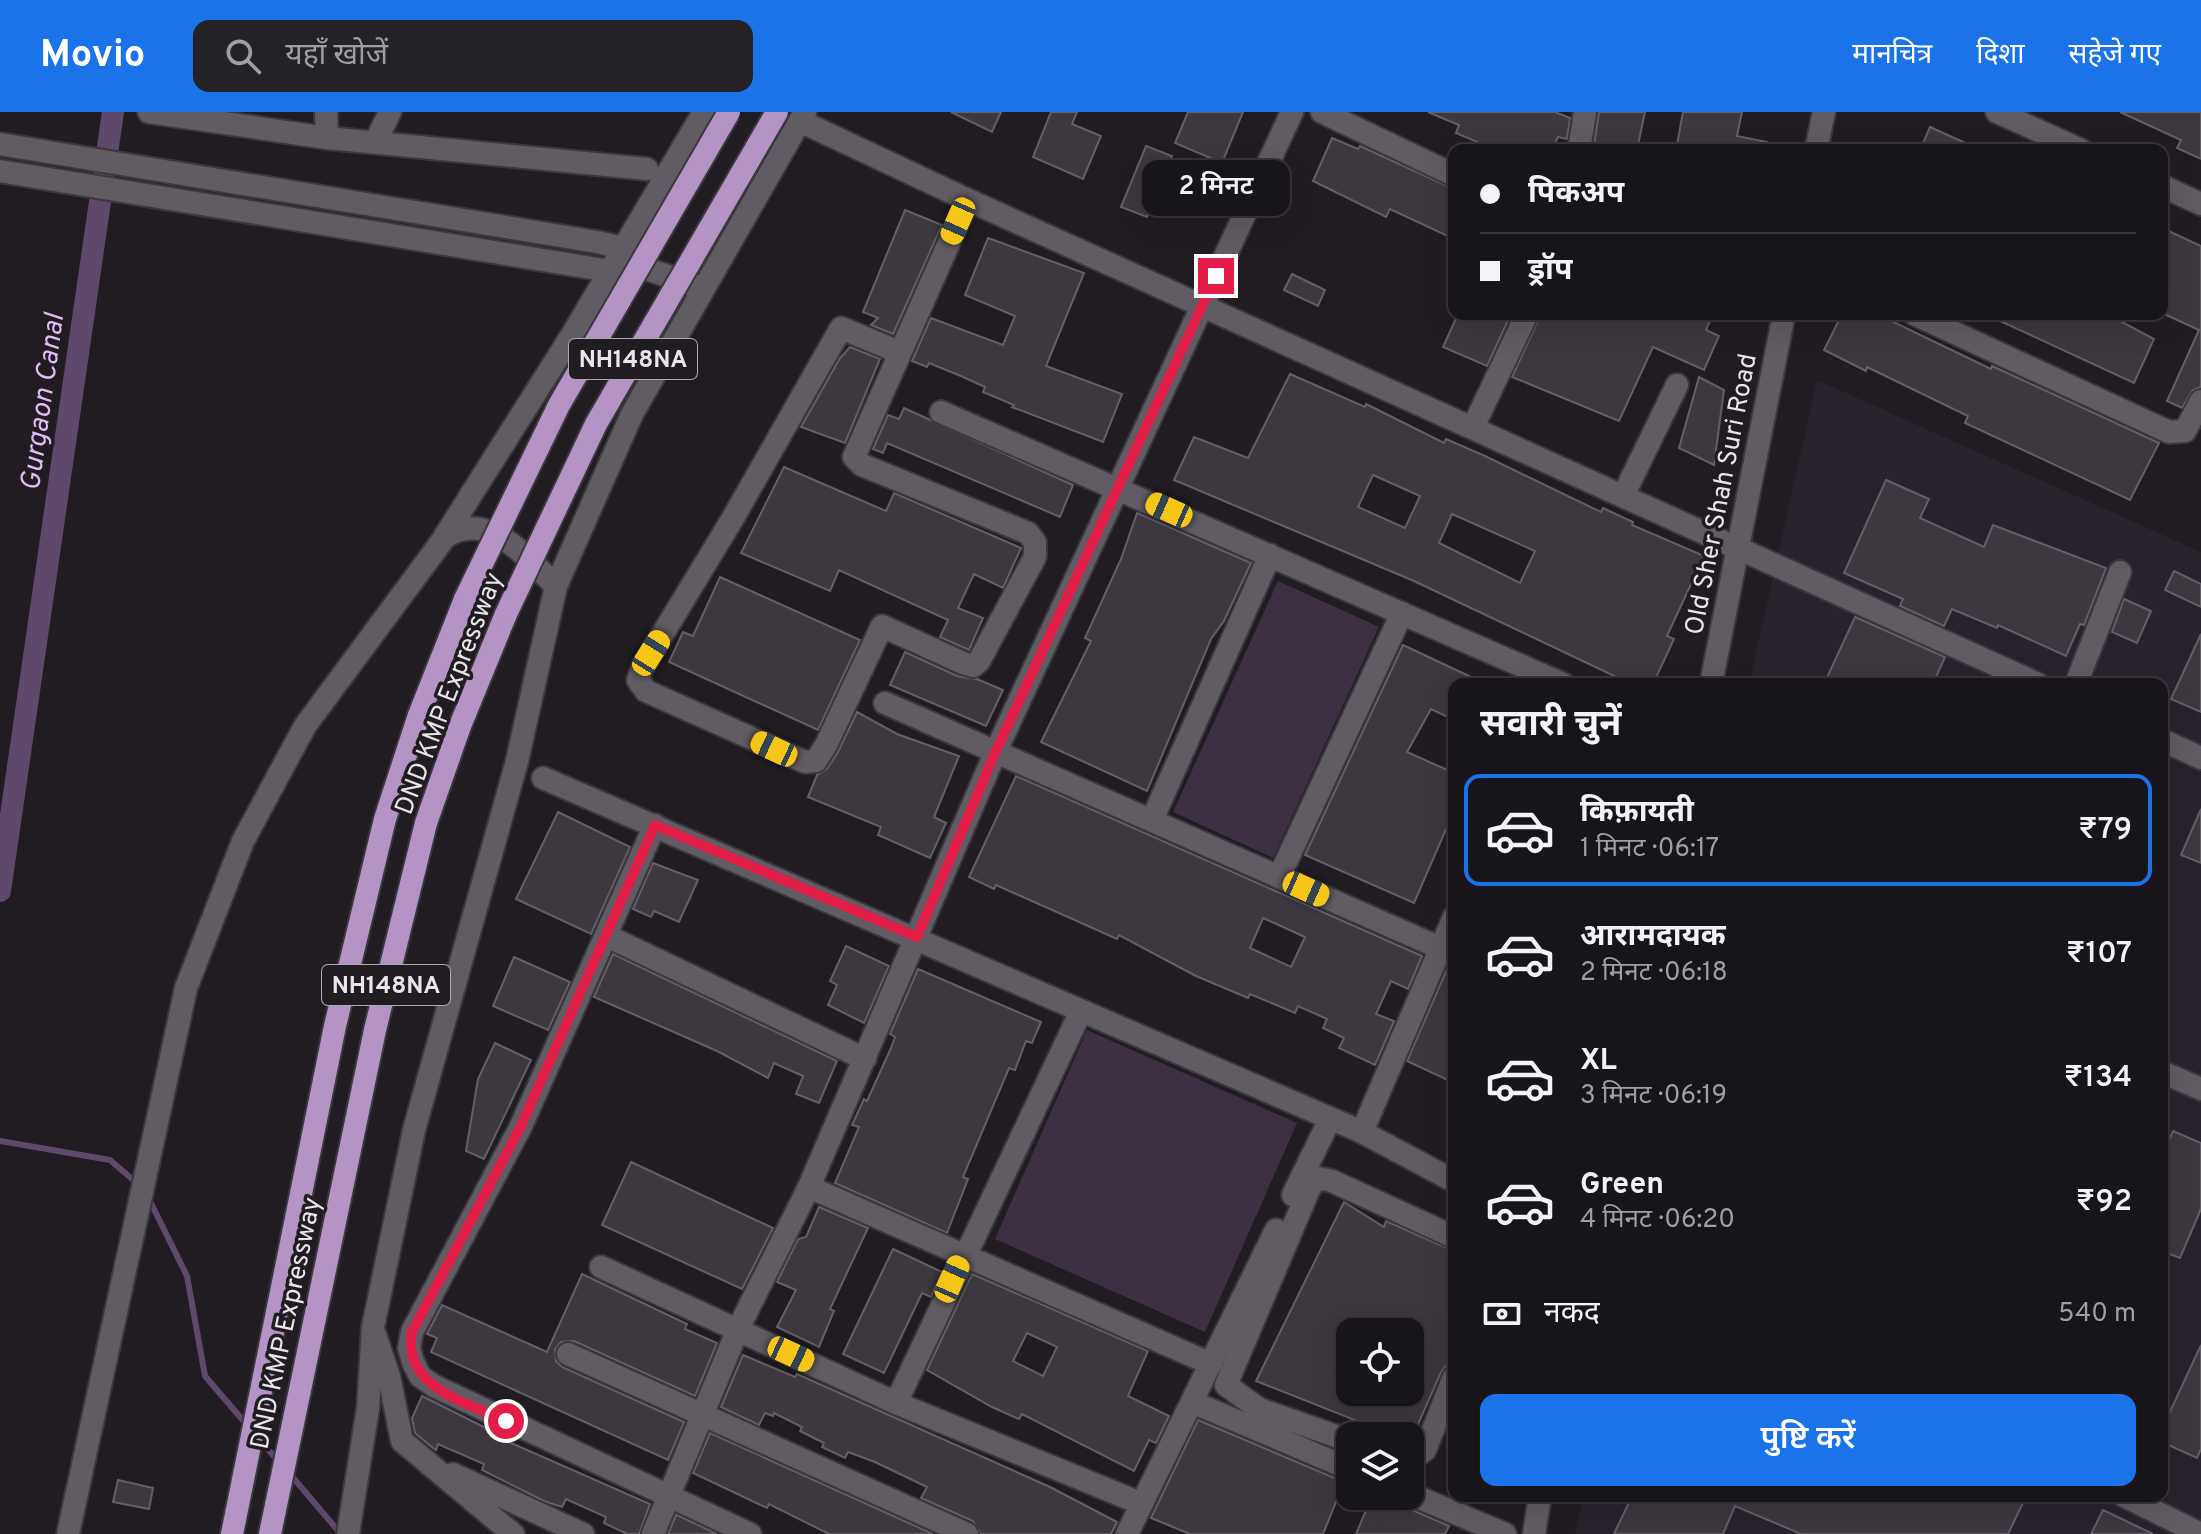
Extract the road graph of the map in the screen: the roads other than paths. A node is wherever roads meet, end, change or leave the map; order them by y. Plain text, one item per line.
1 (149, 112) edge
2 (326, 112) edge
3 (390, 112) edge
4 (704, 112) edge
5 (729, 112) edge
6 (777, 112) edge
7 (1292, 112) edge
8 (1322, 112) edge
9 (1585, 112) edge
10 (1824, 112) edge
11 (1997, 112) edge
12 (803, 116) edge
13 (213, 118) edge
14 (327, 138) junction
15 (376, 141) junction
16 (1580, 144) edge
17 (1817, 144) edge
18 (2068, 144) edge
19 (4, 145) edge
20 (647, 169) dead end
21 (3, 172) edge
22 (1448, 172) edge
23 (2168, 189) edge
24 (968, 200) junction
25 (2201, 204) edge
26 (621, 261) junction
27 (703, 288) junction
28 (1203, 304) junction
29 (1524, 320) edge
30 (1783, 320) edge
31 (1927, 320) edge
32 (899, 352) junction
33 (1677, 385) dead end
34 (2201, 401) edge
35 (941, 412) dead end
36 (1473, 427) junction
37 (1118, 487) junction
38 (1623, 496) junction
39 (445, 537) junction
40 (1738, 548) junction
41 (1270, 555) junction
42 (2120, 572) dead end
43 (556, 586) junction
44 (1402, 613) junction
45 (1548, 678) edge
46 (1712, 678) edge
47 (2025, 678) edge
48 (2078, 678) edge
49 (885, 703) dead end
50 (2168, 743) edge
51 (996, 751) junction
52 (2201, 758) edge
53 (543, 778) dead end
54 (1152, 820) junction
55 (655, 825) junction
56 (1279, 877) junction
57 (1448, 930) edge
58 (607, 936) junction
59 (917, 937) junction
60 (1440, 948) junction
61 (1081, 1011) junction
62 (865, 1059) junction
63 (2168, 1075) edge
64 (2201, 1089) edge
65 (1330, 1119) junction
66 (1362, 1132) junction
67 (1448, 1178) edge
68 (809, 1187) junction
69 (1448, 1234) edge
70 (963, 1254) junction
71 (601, 1267) dead end
72 (373, 1327) junction
73 (738, 1329) junction
74 (568, 1354) dead end
75 (1211, 1364) junction
76 (1448, 1392) edge
77 (1192, 1402) junction
78 (896, 1403) junction
79 (701, 1415) junction
80 (1336, 1436) edge
81 (1424, 1451) edge
82 (419, 1458) junction
83 (1336, 1463) edge
84 (668, 1499) junction
85 (1424, 1500) edge
86 (1539, 1502) edge
87 (2136, 1502) edge
88 (1140, 1503) junction
89 (2194, 1532) edge
90 (232, 1533) edge
91 (68, 1534) edge
92 (270, 1534) edge
93 (348, 1534) edge
94 (513, 1534) edge
95 (583, 1534) edge
96 (653, 1534) edge
97 (750, 1534) edge
98 (967, 1534) edge
99 (1127, 1534) edge
100 (1505, 1534) edge
101 (1534, 1534) edge

1 - 13 street
2 - 14 street
3 - 15 street
4 - 26 street
5 - 90 highway, DND KMP Expressway / NH148NA, bridge
6 - 92 highway, DND KMP Expressway / NH148NA, bridge
7 - 28 street
8 - 22 street
9 - 16 street
10 - 17 street
11 - 18 street
12 - 24 street
12 - 27 street
13 - 14 street
14 - 15 street
15 - 20 street
19 - 26 street
21 - 26 street
23 - 25 street
24 - 28 street
24 - 32 street
26 - 27 street
26 - 39 street
27 - 43 street
28 - 36 street
28 - 37 street
29 - 36 street
30 - 40 street, Old Sher Shah Suri Road
31 - 34 street
32 - 32 street
33 - 38 street
35 - 37 street
36 - 38 street
37 - 41 street
37 - 51 street
38 - 40 street
39 - 43 street
39 - 91 street
40 - 46 street, Old Sher Shah Suri Road
40 - 47 street
41 - 44 street
41 - 54 street
42 - 48 street
43 - 72 street
44 - 45 street
44 - 56 street
49 - 51 street
50 - 52 street
51 - 54 street
51 - 59 street
53 - 55 street
54 - 56 street
55 - 58 street
55 - 59 street
56 - 60 street
57 - 60 street
58 - 62 street
58 - 84 street
59 - 61 street
59 - 62 street
60 - 66 street
61 - 65 street
61 - 70 street
62 - 68 street
63 - 64 street
65 - 66 street
65 - 75 street
66 - 67 street
68 - 70 street
68 - 73 street
69 - 80 street
70 - 75 street
70 - 78 street
71 - 73 street
72 - 82 street
72 - 93 street
73 - 78 street
73 - 79 street
74 - 79 street
75 - 77 street
76 - 81 street
77 - 83 street
77 - 88 street
78 - 88 street
79 - 84 street
79 - 98 street
82 - 94 street
82 - 95 street
84 - 96 street
84 - 97 street
85 - 100 street
86 - 101 street
87 - 89 street
88 - 99 street

